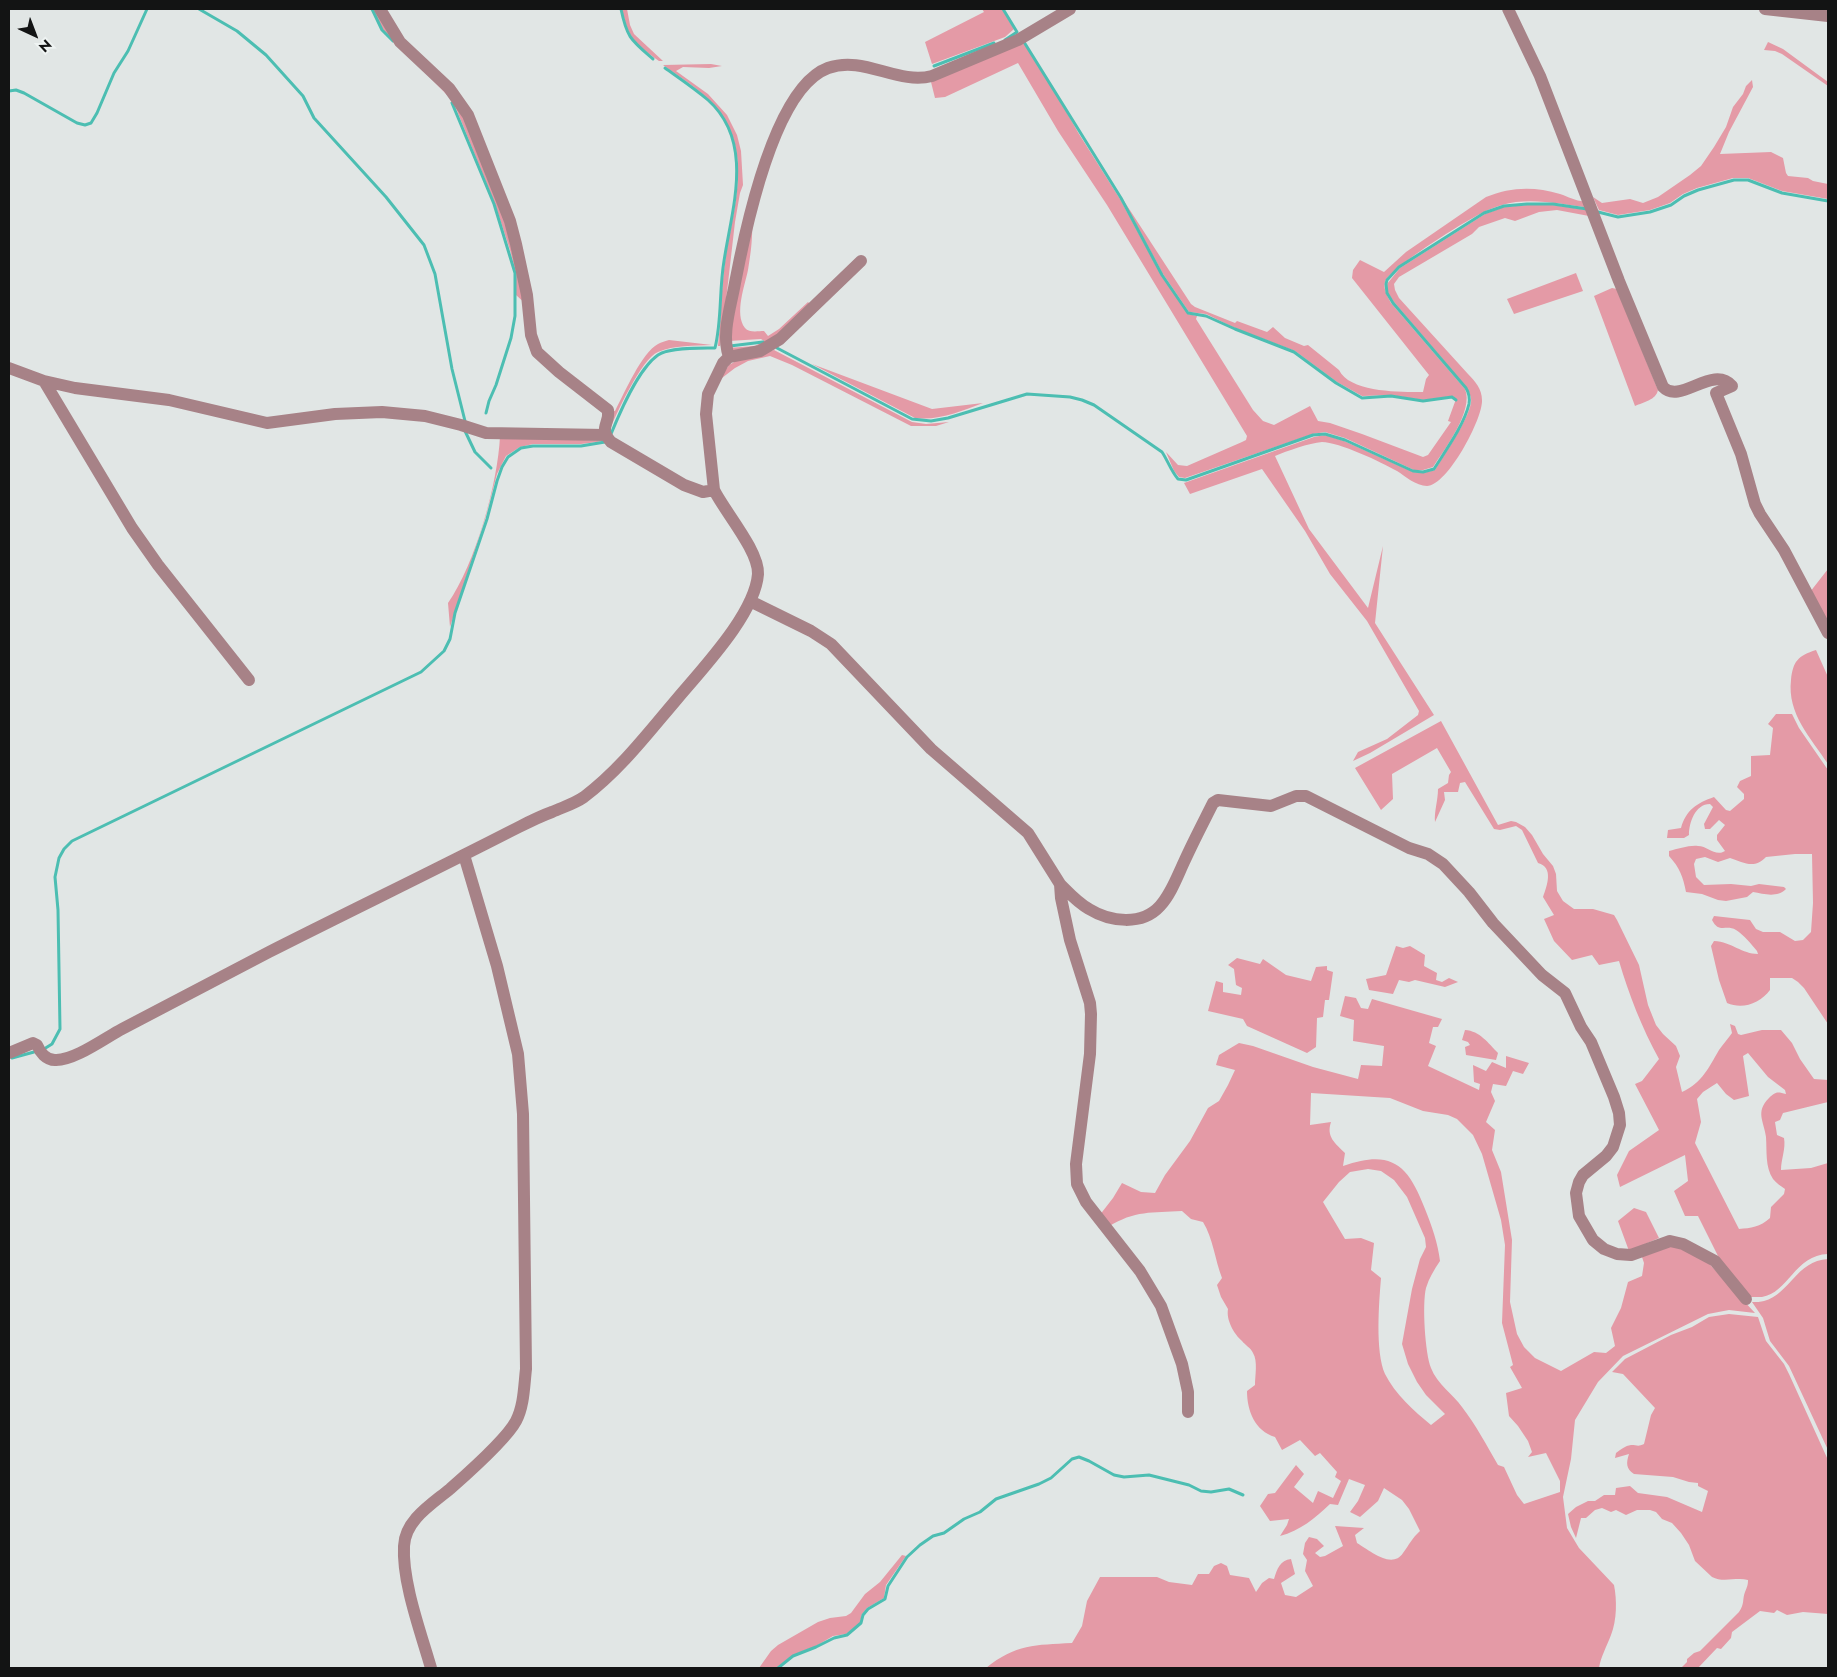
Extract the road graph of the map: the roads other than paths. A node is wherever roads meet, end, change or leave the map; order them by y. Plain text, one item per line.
1 (380, 9) edge
2 (1070, 9) edge
3 (1508, 9) edge
4 (1765, 9) edge
5 (1828, 16) edge
6 (861, 260) dead end
7 (729, 357) junction
8 (9, 368) edge
9 (44, 381) junction
10 (605, 435) junction
11 (714, 490) junction
12 (750, 601) junction
13 (1828, 633) edge
14 (249, 680) dead end
15 (464, 855) junction
16 (1060, 884) junction
17 (9, 1053) edge
18 (1746, 1299) dead end
19 (1188, 1412) dead end
20 (431, 1668) edge

1 - 10 street
2 - 7 street
3 - 13 street
4 - 5 street
6 - 7 street
7 - 11 street
8 - 9 street
9 - 10 street
9 - 14 street
10 - 11 street
11 - 12 street
12 - 15 street
12 - 16 street
15 - 17 street
15 - 20 street
16 - 18 street
16 - 19 street

